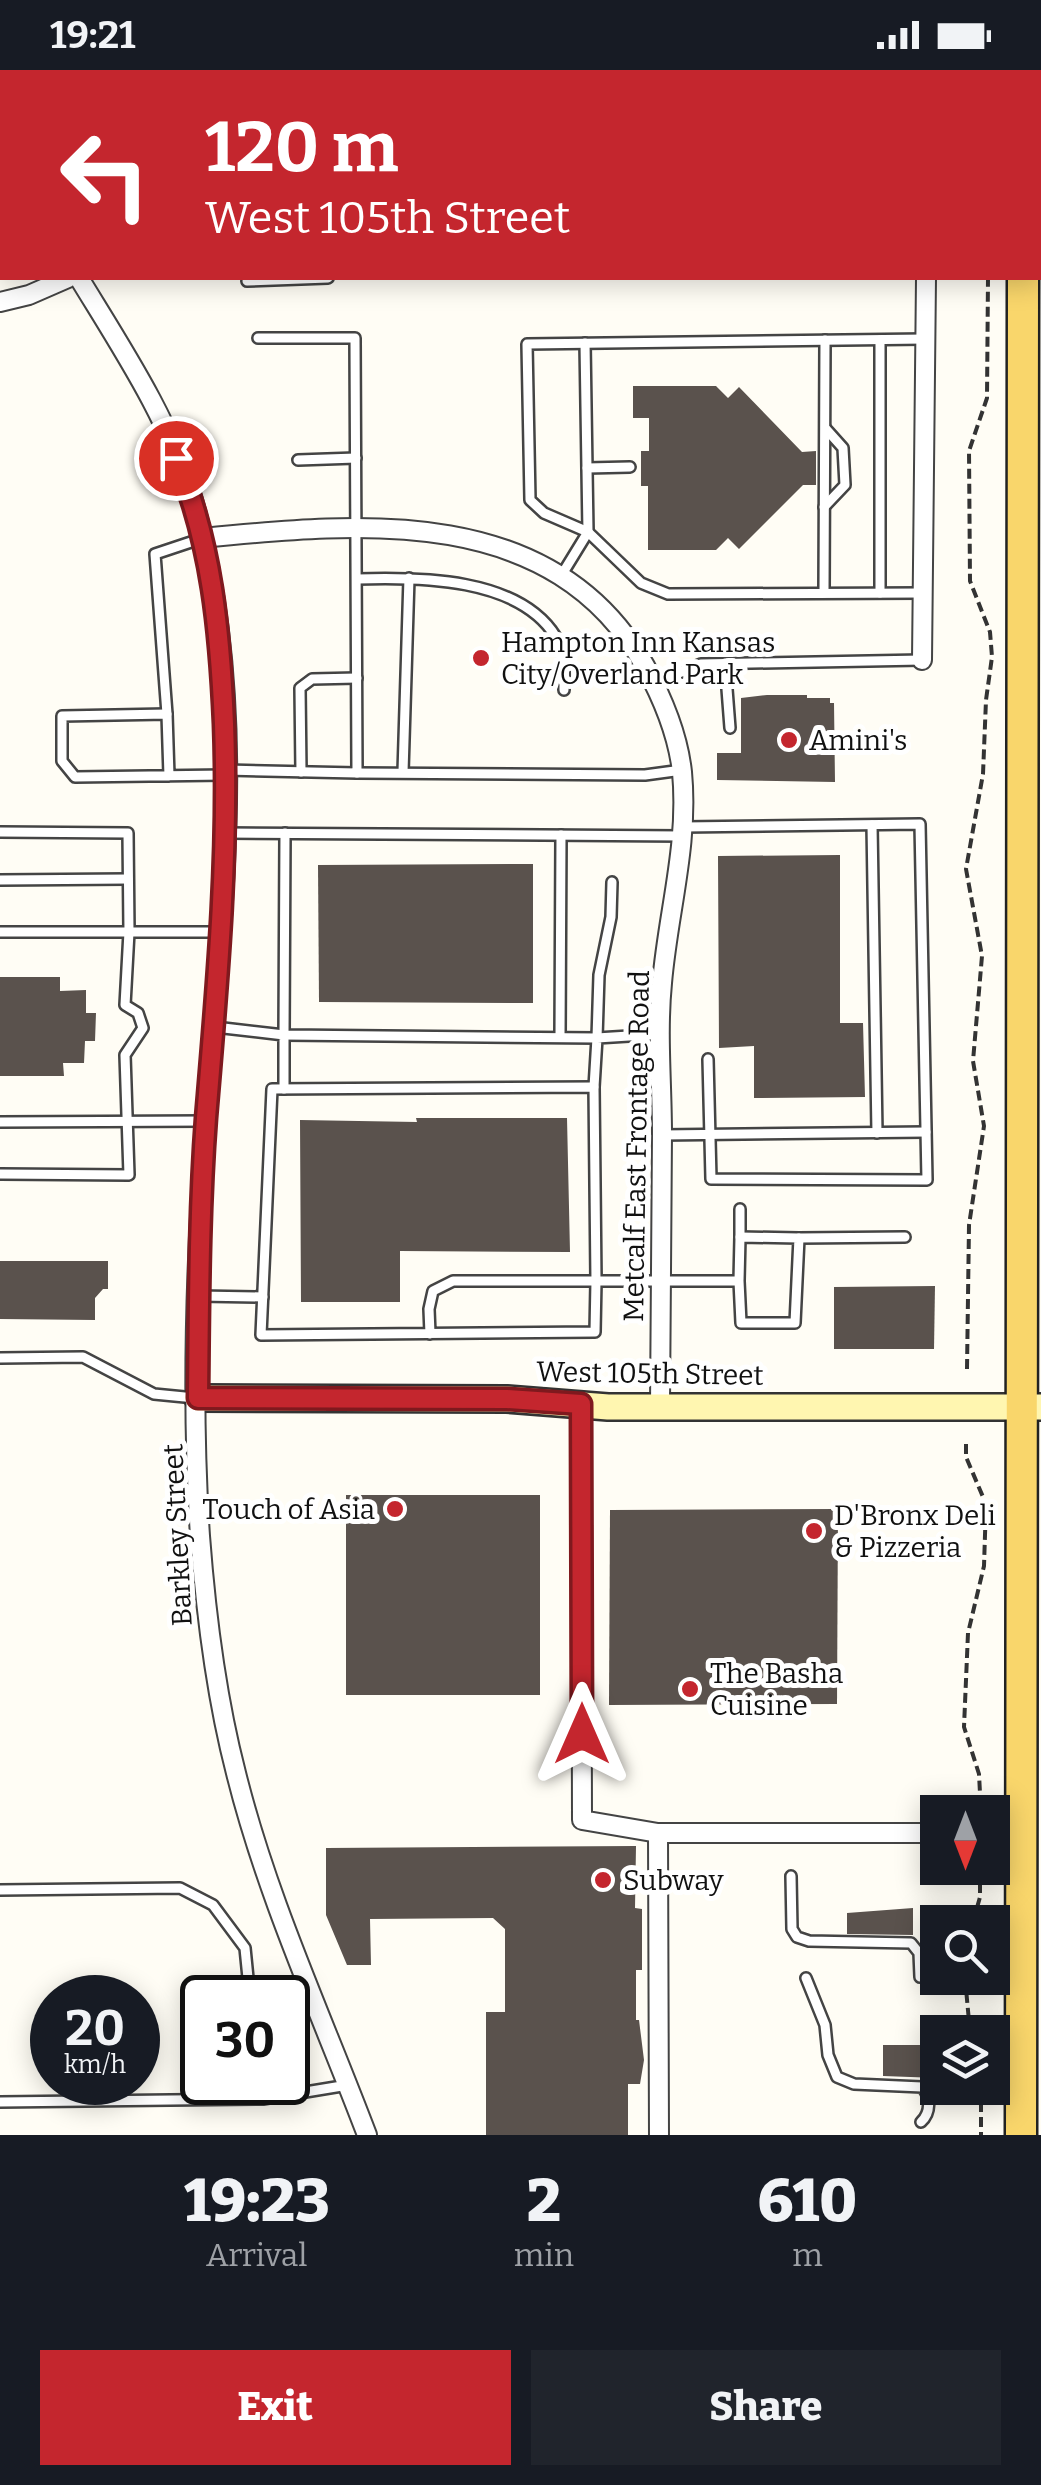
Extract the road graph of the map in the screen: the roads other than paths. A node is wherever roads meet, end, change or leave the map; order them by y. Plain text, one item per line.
1 (63, 280) edge
2 (80, 280) edge
3 (274, 280) edge
4 (926, 280) edge
5 (1023, 280) edge
6 (247, 281) dead end
7 (0, 302) edge
8 (258, 338) dead end
9 (925, 339) junction
10 (825, 340) junction
11 (880, 340) junction
12 (585, 343) junction
13 (825, 428) junction
14 (356, 458) junction
15 (298, 460) dead end
16 (630, 467) dead end
17 (587, 468) junction
18 (824, 506) junction
19 (357, 530) junction
20 (588, 532) junction
21 (203, 538) junction
22 (561, 576) junction
23 (357, 578) junction
24 (409, 578) junction
25 (824, 593) junction
26 (880, 593) junction
27 (924, 593) junction
28 (922, 660) joint
29 (725, 664) junction
30 (357, 678) junction
31 (654, 683) junction
32 (564, 690) dead end
33 (167, 714) junction
34 (730, 728) dead end
35 (682, 770) junction
36 (301, 772) junction
37 (403, 772) junction
38 (226, 773) junction
39 (357, 773) junction
40 (169, 776) junction
41 (872, 825) junction
42 (682, 831) junction
43 (0, 832) edge
44 (226, 833) junction
45 (285, 834) junction
46 (562, 835) junction
47 (128, 879) junction
48 (0, 880) edge
49 (612, 882) dead end
50 (0, 932) edge
51 (129, 932) junction
52 (221, 932) junction
53 (215, 1027) junction
54 (661, 1034) junction
55 (284, 1035) junction
56 (560, 1037) junction
57 (597, 1038) junction
58 (708, 1059) dead end
59 (594, 1087) junction
60 (284, 1089) junction
61 (206, 1120) junction
62 (128, 1121) junction
63 (0, 1122) edge
64 (926, 1132) junction
65 (877, 1133) junction
66 (662, 1135) junction
67 (710, 1135) junction
68 (0, 1174) edge
69 (740, 1210) dead end
70 (740, 1237) junction
71 (905, 1237) dead end
72 (799, 1238) junction
73 (596, 1281) junction
74 (740, 1281) junction
75 (661, 1282) junction
76 (199, 1296) junction
77 (263, 1297) junction
78 (430, 1334) junction
79 (0, 1358) edge
80 (198, 1398) junction
81 (581, 1404) junction
82 (660, 1406) junction
83 (1031, 1406) edge
84 (1009, 1795) edge
85 (920, 1833) edge
86 (658, 1834) junction
87 (791, 1876) dead end
88 (1009, 1885) edge
89 (0, 1890) edge
90 (248, 1975) edge
91 (920, 1977) dead end
92 (806, 1978) dead end
93 (348, 2085) junction
94 (310, 2090) edge
95 (180, 2100) edge
96 (0, 2102) edge
97 (921, 2122) dead end
98 (368, 2135) edge
99 (658, 2135) edge
100 (1021, 2135) edge

1 - 7 street
2 - 21 street, Barkley Street
3 - 6 lane
4 - 9 street
5 - 83 main road
8 - 14 lane
9 - 11 lane
9 - 27 street
10 - 11 lane
10 - 12 lane
10 - 13 lane
11 - 26 lane
12 - 17 lane
12 - 20 lane
13 - 18 lane
13 - 18 lane
14 - 15 lane
14 - 19 lane
16 - 17 lane
17 - 20 lane
18 - 25 lane
19 - 21 street, Metcalf East Frontage Road
19 - 22 street, Metcalf East Frontage Road
19 - 23 lane
20 - 22 lane
20 - 25 lane
21 - 33 lane
21 - 38 street, Barkley Street
22 - 31 street, Metcalf East Frontage Road
23 - 24 lane
23 - 30 lane
24 - 32 lane
24 - 37 lane
25 - 26 lane
26 - 27 lane
27 - 28 street
28 - 29 lane
29 - 31 lane
29 - 34 lane
30 - 36 lane
30 - 39 lane
31 - 35 street, Metcalf East Frontage Road
33 - 40 lane
33 - 40 lane
35 - 37 lane
35 - 42 street, Metcalf East Frontage Road
36 - 38 lane
36 - 39 lane
37 - 39 lane
38 - 40 lane
38 - 44 street, Barkley Street
41 - 42 lane
41 - 64 lane
41 - 65 lane
42 - 46 lane
42 - 54 street, Metcalf East Frontage Road
43 - 47 lane
44 - 45 lane
44 - 52 street, Barkley Street
45 - 46 lane
45 - 55 lane
46 - 56 lane
47 - 48 lane
47 - 51 lane
49 - 57 lane
50 - 51 lane
51 - 52 lane
51 - 62 lane
52 - 53 street, Barkley Street
53 - 55 lane
53 - 61 street, Barkley Street
54 - 57 lane
54 - 66 street, Metcalf East Frontage Road
55 - 56 lane
55 - 60 lane
56 - 57 lane
57 - 59 lane
58 - 67 lane
59 - 60 lane
59 - 73 lane
60 - 77 lane
61 - 62 lane
61 - 76 street, Barkley Street
62 - 63 lane
62 - 68 lane
64 - 65 lane
64 - 67 lane
65 - 67 lane
66 - 67 lane
66 - 75 street, Metcalf East Frontage Road
69 - 70 lane
70 - 72 lane
70 - 74 lane
71 - 72 lane
72 - 74 lane
73 - 75 lane
73 - 78 lane
73 - 78 lane
74 - 75 lane
75 - 82 street, Metcalf East Frontage Road
76 - 77 lane
76 - 80 street, Barkley Street
77 - 78 lane
79 - 80 lane
80 - 81 street, West 105th Street
80 - 93 street, Barkley Street
81 - 82 street, West 105th Street
81 - 86 street
82 - 83 street, West 105th Street
83 - 84 main road
85 - 86 street
86 - 99 street
87 - 91 lane
88 - 100 main road
89 - 90 lane
92 - 97 lane
93 - 94 lane
93 - 98 street, Barkley Street
95 - 96 lane

